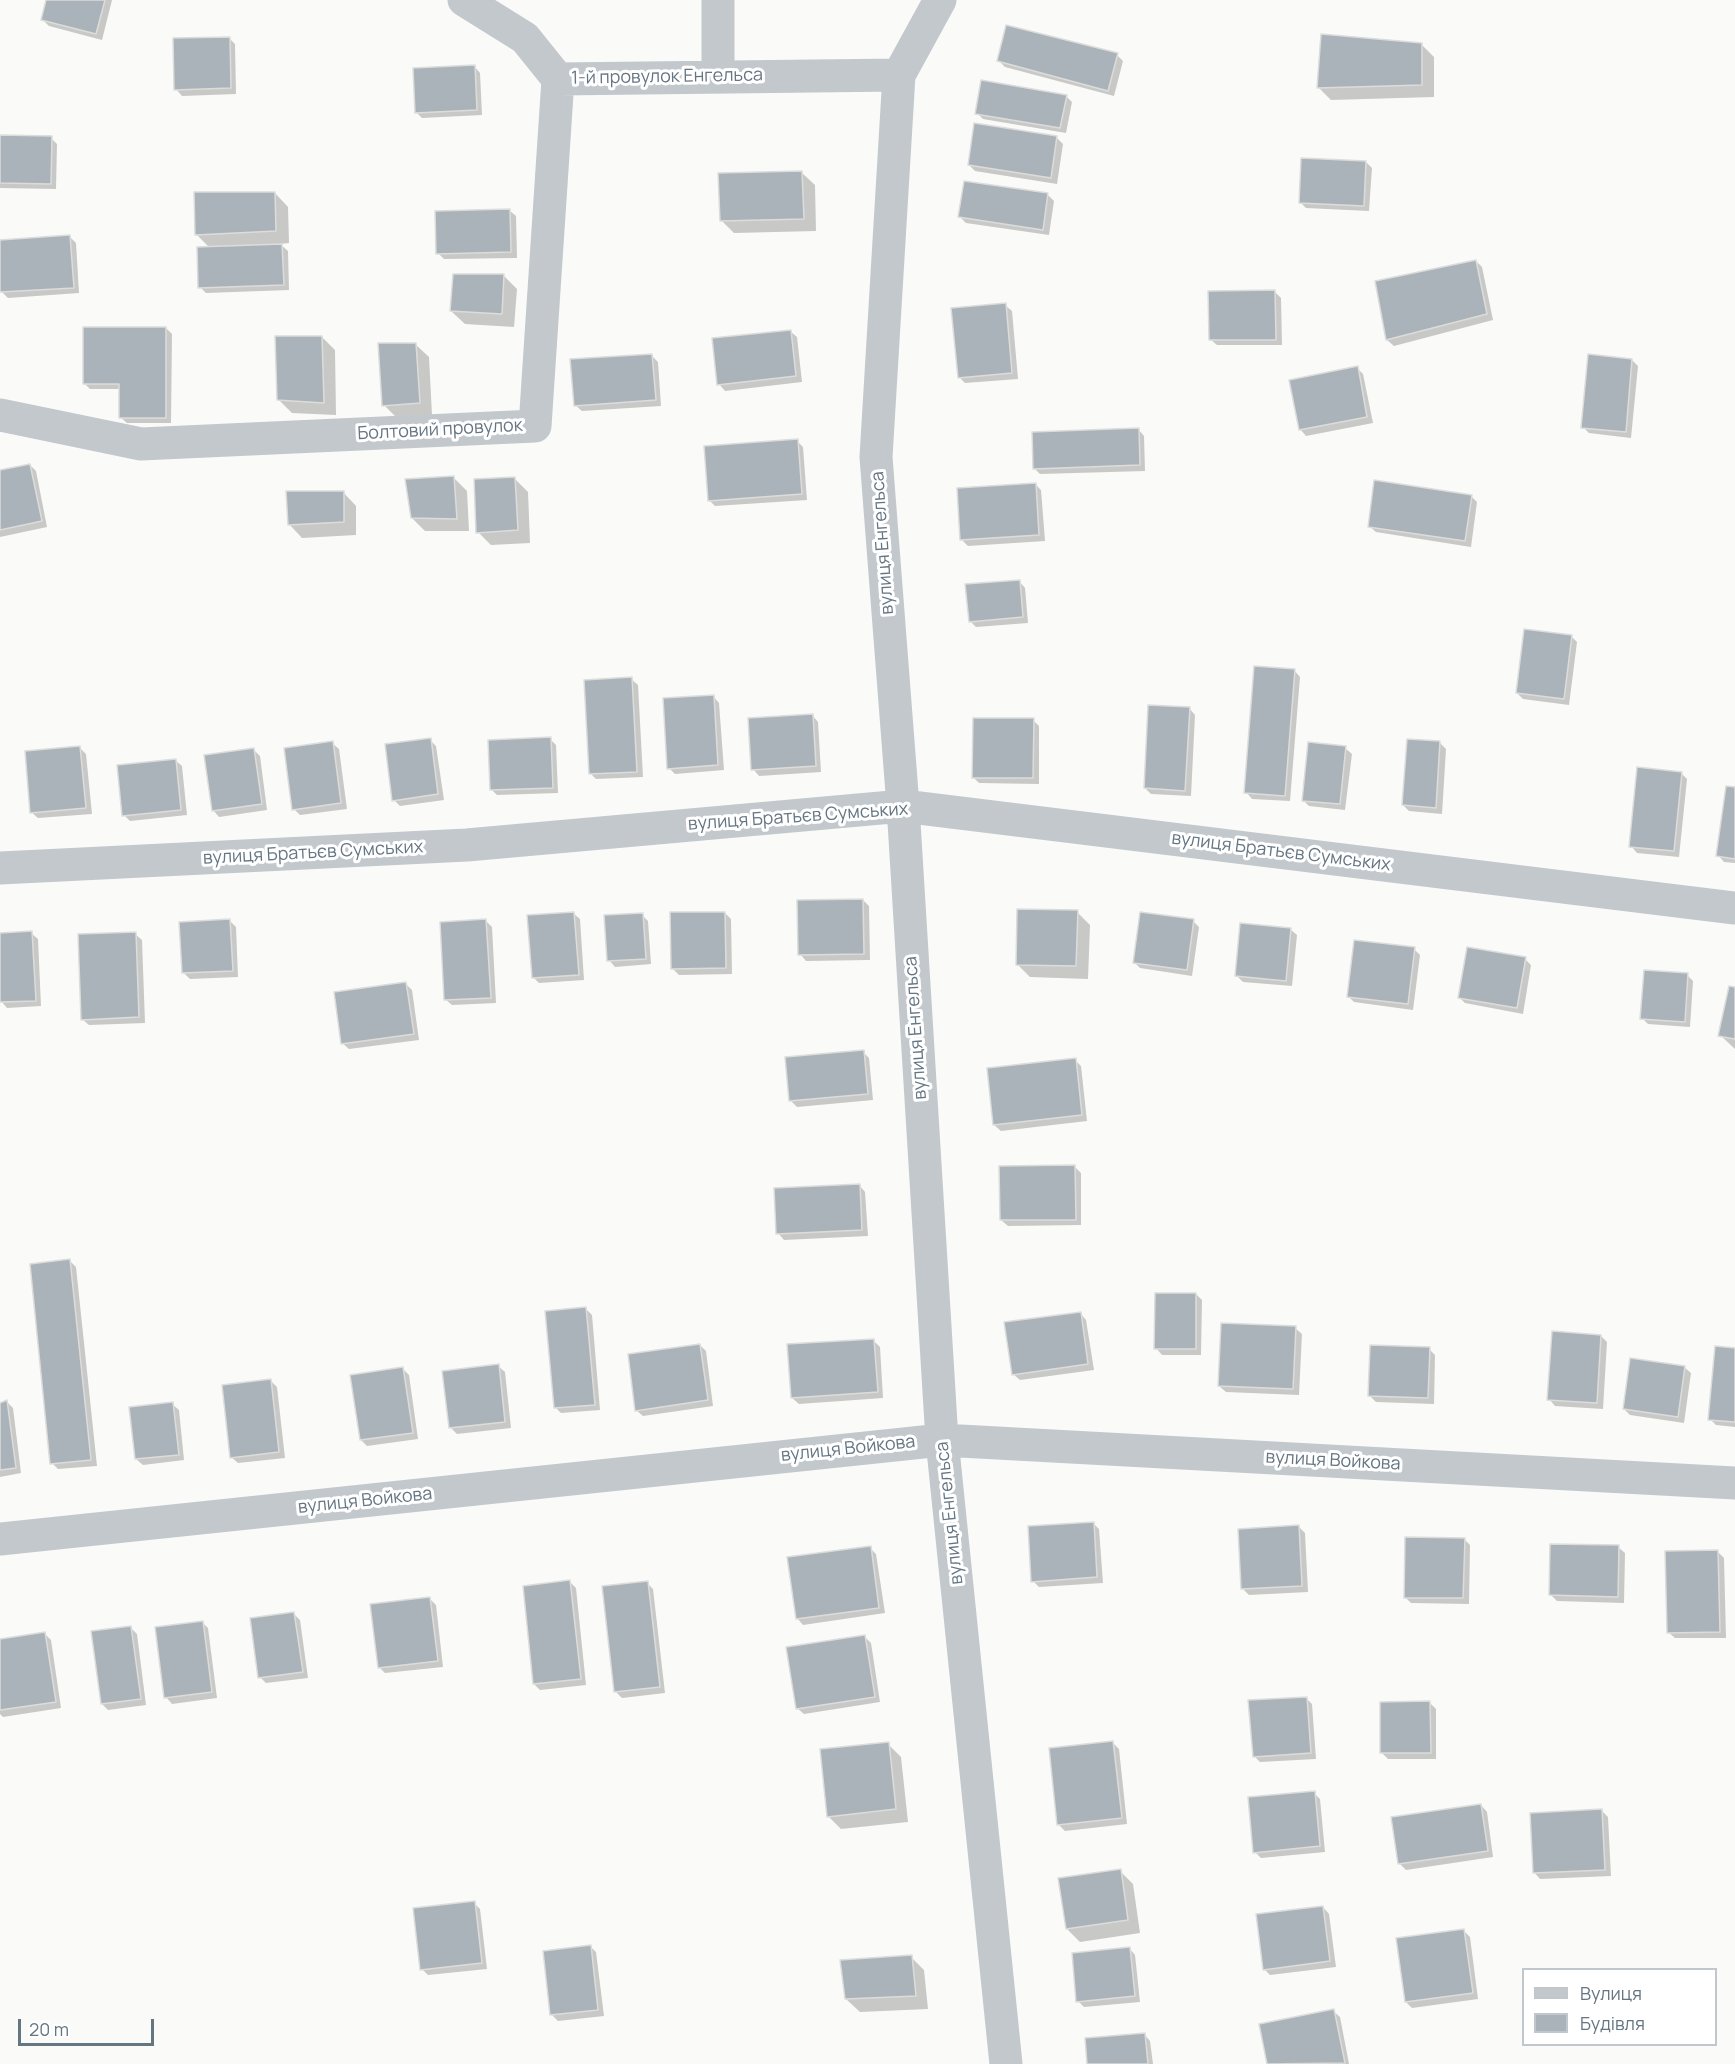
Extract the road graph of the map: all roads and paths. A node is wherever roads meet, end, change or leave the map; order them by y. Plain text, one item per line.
1 (464, 0) edge
2 (717, 0) edge
3 (940, 0) edge
4 (900, 75) junction
5 (718, 77) junction
6 (558, 79) junction
7 (0, 415) edge
8 (903, 806) junction
9 (0, 867) edge
10 (1735, 908) edge
11 (942, 1440) junction
12 (1735, 1483) edge
13 (0, 1539) edge
14 (1006, 2064) edge

1 - 6 street, 1-й провулок Енгельса
2 - 5 street
3 - 4 street, вулиця Енгельса
4 - 5 street, 1-й провулок Енгельса
4 - 8 street, вулиця Енгельса
5 - 6 street, 1-й провулок Енгельса
6 - 7 street, Болтовий провулок
8 - 9 street, вулиця Братьєв Сумських
8 - 10 street, вулиця Братьєв Сумських
8 - 11 street, вулиця Енгельса
11 - 12 street, вулиця Войкова
11 - 13 street, вулиця Войкова
11 - 14 street, вулиця Енгельса

